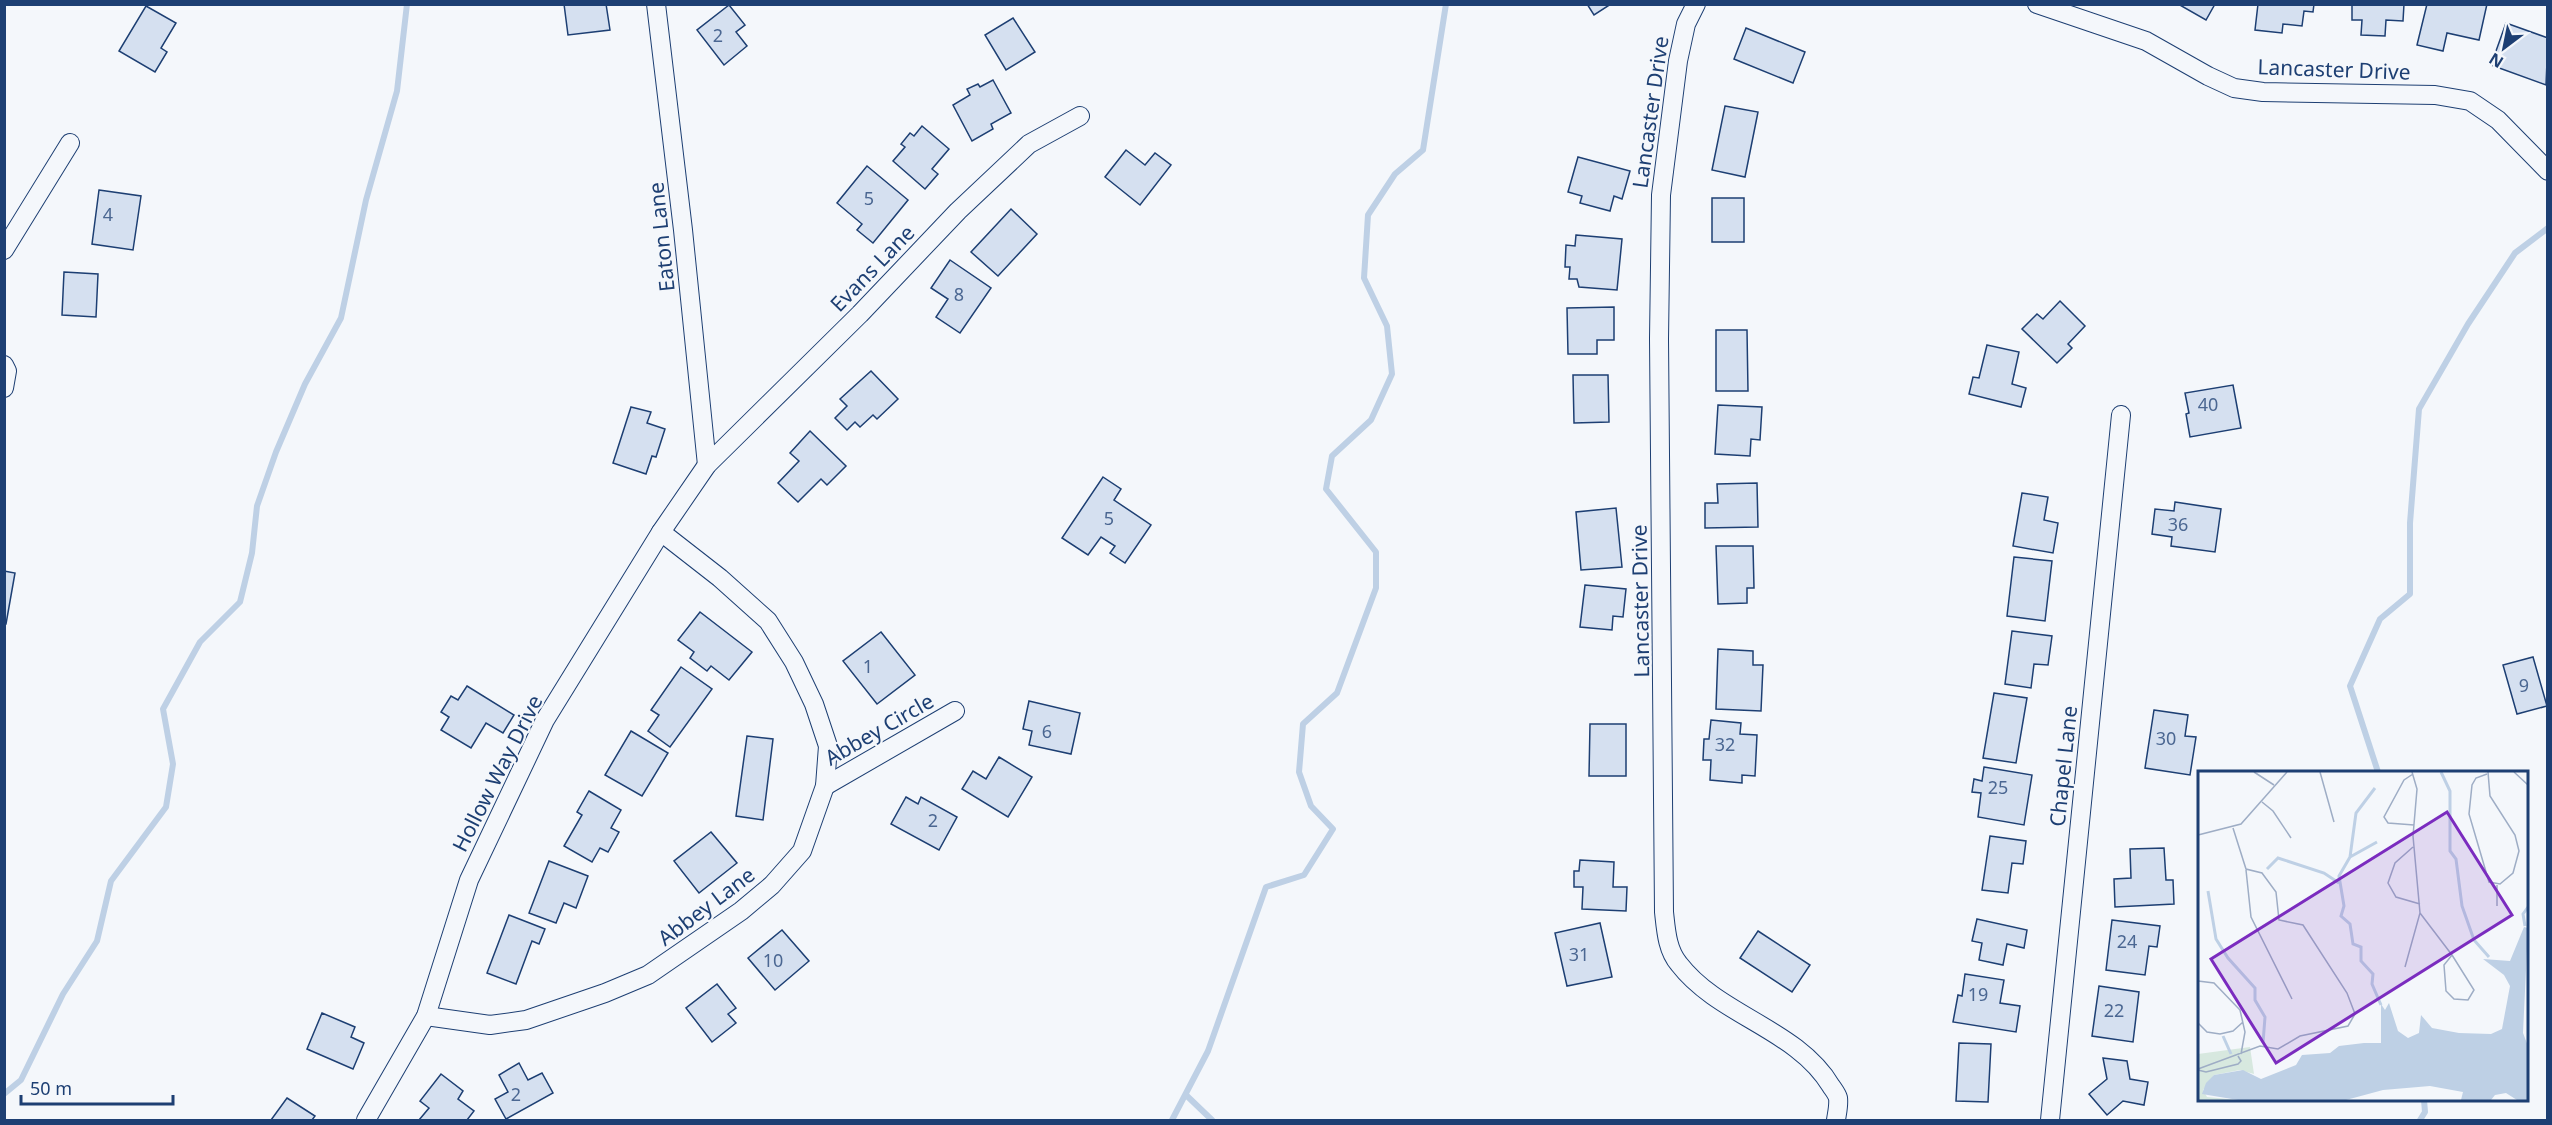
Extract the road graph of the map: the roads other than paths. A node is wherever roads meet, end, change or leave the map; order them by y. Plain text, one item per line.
1 (657, 4) edge
2 (1696, 4) edge
3 (2037, 4) edge
4 (1080, 116) dead end
5 (70, 143) dead end
6 (2547, 171) edge
7 (4, 250) edge
8 (4, 365) edge
9 (4, 388) edge
10 (2121, 415) dead end
11 (706, 465) junction
12 (661, 532) junction
13 (955, 711) dead end
14 (825, 786) junction
15 (426, 1016) junction
16 (366, 1120) edge
17 (1836, 1120) edge
18 (2049, 1120) edge

1 - 11 street, Eaton Lane
2 - 17 street, Lancaster Drive
3 - 6 street, Lancaster Drive
4 - 11 street, Evans Lane
5 - 7 street
8 - 9 street
10 - 18 street, Chapel Lane
11 - 12 street, Hollow Way Drive
12 - 14 street, Abbey Lane
12 - 15 street, Hollow Way Drive
13 - 14 street, Abbey Circle
14 - 15 street, Abbey Lane
15 - 16 street, Hollow Way Drive

